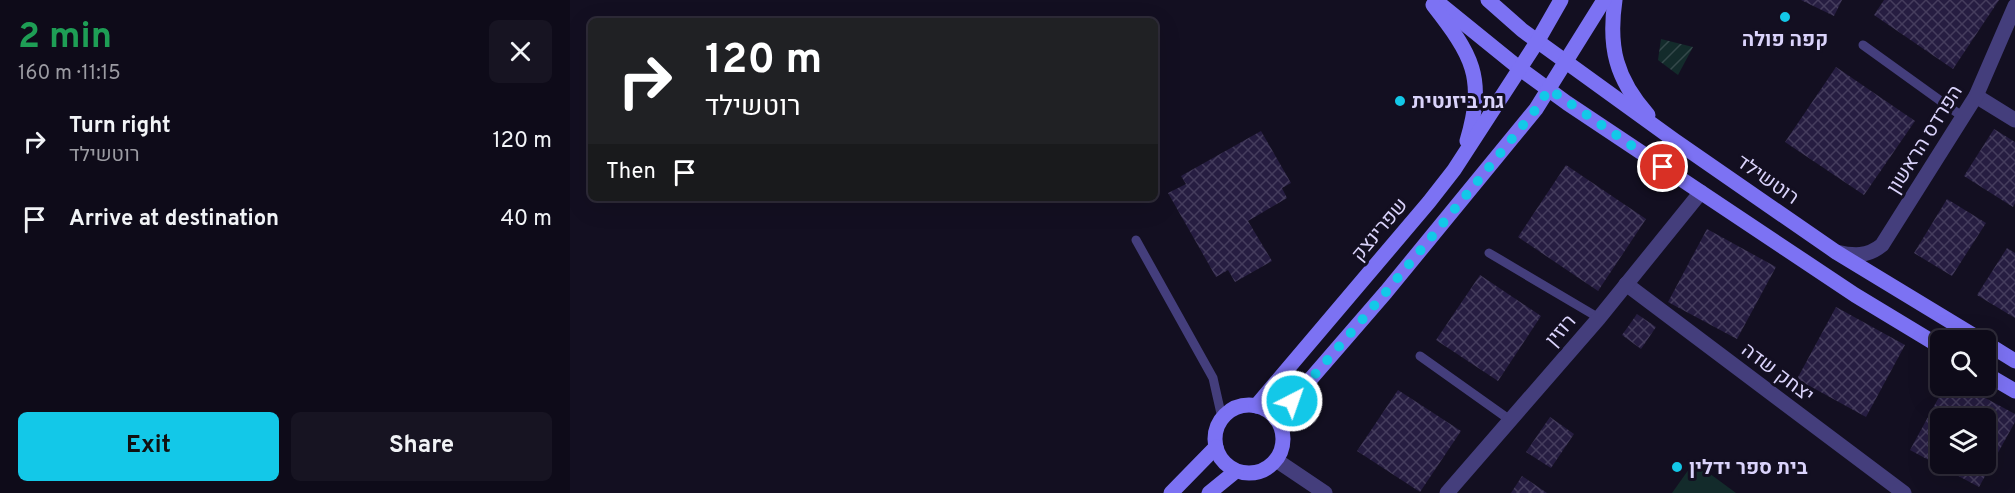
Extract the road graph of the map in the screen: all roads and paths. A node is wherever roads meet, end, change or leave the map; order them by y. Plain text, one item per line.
1 (1429, 0) edge
2 (1435, 0) edge
3 (1488, 0) edge
4 (1561, 0) edge
5 (1604, 0) edge
6 (1615, 0) edge
7 (2015, 6) edge
8 (1537, 42) junction
9 (1863, 45) dead end
10 (1566, 63) junction
11 (1519, 68) junction
12 (1549, 89) junction
13 (1976, 96) junction
14 (1963, 117) junction
15 (2015, 120) edge
16 (1674, 140) junction
17 (1454, 170) junction
18 (1701, 192) junction
19 (1136, 240) dead end
20 (1836, 252) junction
21 (1489, 253) dead end
22 (1626, 284) junction
23 (1599, 318) junction
24 (1965, 330) edge
25 (1930, 340) edge
26 (1996, 350) edge
27 (1420, 356) dead end
28 (2015, 361) edge
29 (1996, 380) edge
30 (2015, 391) edge
31 (1256, 406) junction
32 (1222, 418) junction
33 (1276, 419) junction
34 (1510, 420) junction
35 (1216, 447) junction
36 (1276, 460) junction
37 (1236, 471) junction
38 (1171, 493) edge
39 (1209, 493) edge
40 (1325, 493) edge
41 (1447, 493) edge
42 (1904, 493) edge

1 - 17 main road
2 - 11 main road
3 - 8 main road, רוטשילד
4 - 8 main road, שפרינצק
5 - 10 main road
6 - 16 main road
7 - 13 street, הפרדס הראשון
8 - 10 main road, רוטשילד
8 - 11 main road, שפרינצק
9 - 14 lane
10 - 12 main road
10 - 16 main road, רוטשילד
11 - 12 main road
11 - 17 main road, שפרינצק
12 - 18 main road
12 - 33 main road
13 - 14 street, הפרדס הראשון
13 - 15 street
14 - 20 street, הפרדס הראשון
16 - 20 main road, רוטשילד
17 - 31 main road, שפרינצק
18 - 22 street, רוזין
18 - 25 main road
19 - 32 lane
20 - 24 main road, רוטשילד
21 - 23 lane
22 - 23 street, רוזין
22 - 42 street, יצחק שדה
23 - 34 street, רוזין
26 - 28 main road
27 - 34 lane
29 - 30 main road
31 - 32 main road
31 - 33 main road
32 - 35 main road
33 - 36 main road
34 - 41 street, רוזין
35 - 37 main road
35 - 38 main road
36 - 37 main road
36 - 40 street
37 - 39 main road

